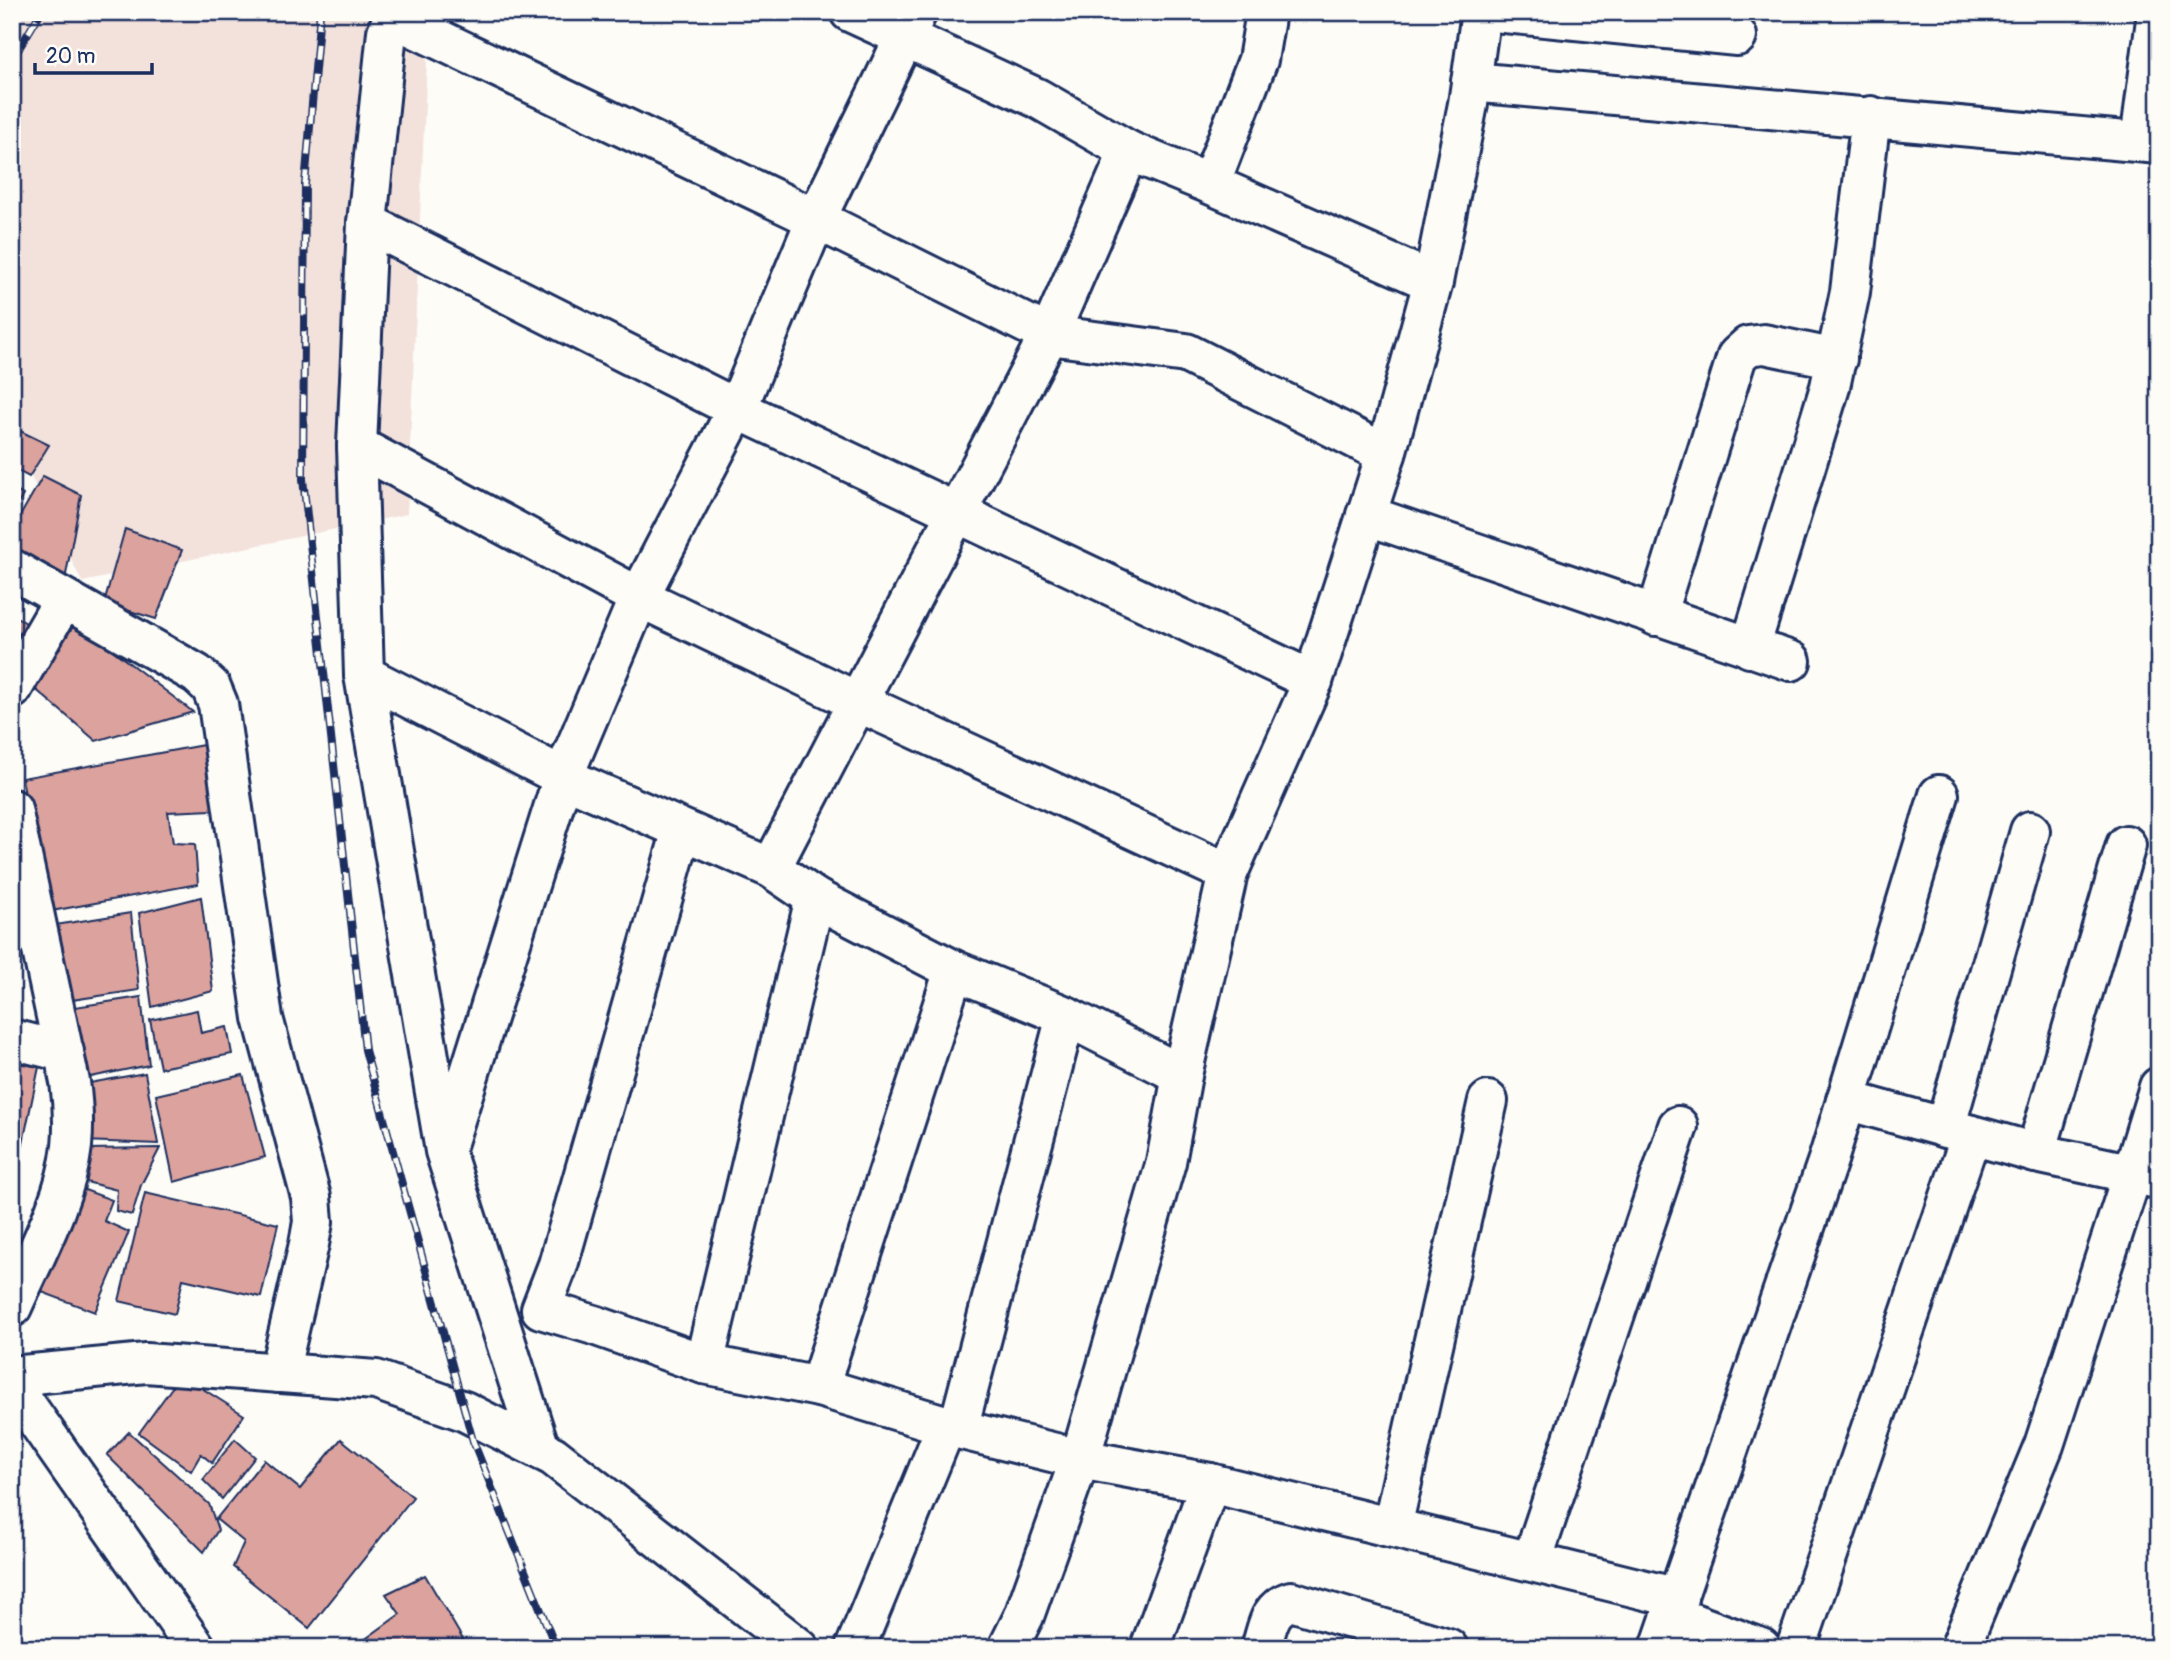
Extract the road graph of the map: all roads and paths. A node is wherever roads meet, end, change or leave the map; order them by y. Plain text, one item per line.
1 (850, 12) edge
2 (1266, 12) edge
3 (1481, 12) edge
4 (1494, 12) edge
5 (2157, 12) edge
6 (393, 15) edge
7 (911, 25) edge
8 (1737, 36) dead end
9 (1471, 82) junction
10 (1871, 116) junction
11 (2149, 143) edge
12 (1129, 151) junction
13 (1210, 184) junction
14 (816, 219) junction
15 (367, 223) junction
16 (1433, 282) junction
17 (1049, 335) junction
18 (1837, 359) junction
19 (737, 410) junction
20 (357, 446) junction
21 (1386, 454) junction
22 (956, 513) junction
23 (1366, 515) junction
24 (12, 569) edge
25 (639, 597) junction
26 (64, 598) junction
27 (1656, 616) junction
28 (1750, 648) junction
29 (1790, 661) dead end
30 (364, 675) junction
31 (1313, 681) junction
32 (12, 689) edge
33 (858, 702) junction
34 (563, 777) junction
35 (1939, 794) dead end
36 (12, 809) edge
37 (682, 830) junction
38 (2030, 831) dead end
39 (2126, 845) dead end
40 (771, 868) junction
41 (1228, 873) junction
42 (814, 898) junction
43 (954, 970) junction
44 (1066, 1016) junction
45 (12, 1040) edge
46 (64, 1052) junction
47 (1182, 1075) junction
48 (2159, 1087) edge
49 (1846, 1100) junction
50 (1488, 1101) dead end
51 (1678, 1126) dead end
52 (1958, 1131) junction
53 (445, 1150) junction
54 (2036, 1153) junction
55 (2146, 1176) edge
56 (12, 1307) edge
57 (704, 1364) junction
58 (279, 1373) junction
59 (12, 1376) edge
60 (12, 1385) edge
61 (820, 1387) junction
62 (953, 1426) junction
63 (540, 1449) junction
64 (1080, 1459) junction
65 (1210, 1483) junction
66 (1392, 1527) junction
67 (1532, 1562) junction
68 (1670, 1620) edge
69 (196, 1648) edge
70 (799, 1648) edge
71 (855, 1648) edge
72 (1008, 1648) edge
73 (1150, 1648) edge
74 (1261, 1648) edge
75 (1448, 1648) edge
76 (1761, 1648) edge
77 (1796, 1648) edge
78 (1960, 1648) edge

1 - 7 street
2 - 13 street
3 - 9 street
4 - 8 street
5 - 11 street
6 - 14 street
6 - 15 street
7 - 12 street
7 - 14 street
9 - 10 street
9 - 16 street
10 - 11 street
10 - 18 street
12 - 13 street
12 - 17 street
13 - 16 street
14 - 17 street
14 - 19 street
15 - 19 street
15 - 20 street
16 - 21 street
17 - 21 street
17 - 22 street
18 - 27 street
18 - 28 street
19 - 22 street
19 - 25 street
20 - 25 street
20 - 30 street
21 - 23 street
22 - 31 street
22 - 33 street
23 - 27 street
23 - 31 street
24 - 26 street
25 - 33 street
25 - 34 street
26 - 32 street
26 - 58 street
27 - 28 street
28 - 29 street
30 - 34 street
30 - 53 street
31 - 41 street
33 - 40 street
33 - 41 street
34 - 37 street
34 - 53 street
35 - 49 street
36 - 46 street
37 - 40 street
37 - 57 street
38 - 52 street
39 - 54 street
40 - 42 street
41 - 47 street
42 - 43 street
42 - 57 street
43 - 44 street
43 - 61 street
44 - 47 street
44 - 62 street
45 - 46 street
46 - 56 street
47 - 64 street
48 - 55 street
49 - 52 street
49 - 68 street
50 - 66 street
51 - 67 street
52 - 54 street
52 - 77 street
53 - 63 street
54 - 55 street
55 - 78 street
57 - 61 street
58 - 59 street
58 - 63 street
60 - 69 street
61 - 62 street
62 - 64 street
62 - 71 street
63 - 70 street
64 - 65 street
64 - 72 street
65 - 66 street
65 - 73 street
66 - 67 street
67 - 68 street
68 - 76 street
74 - 75 street

